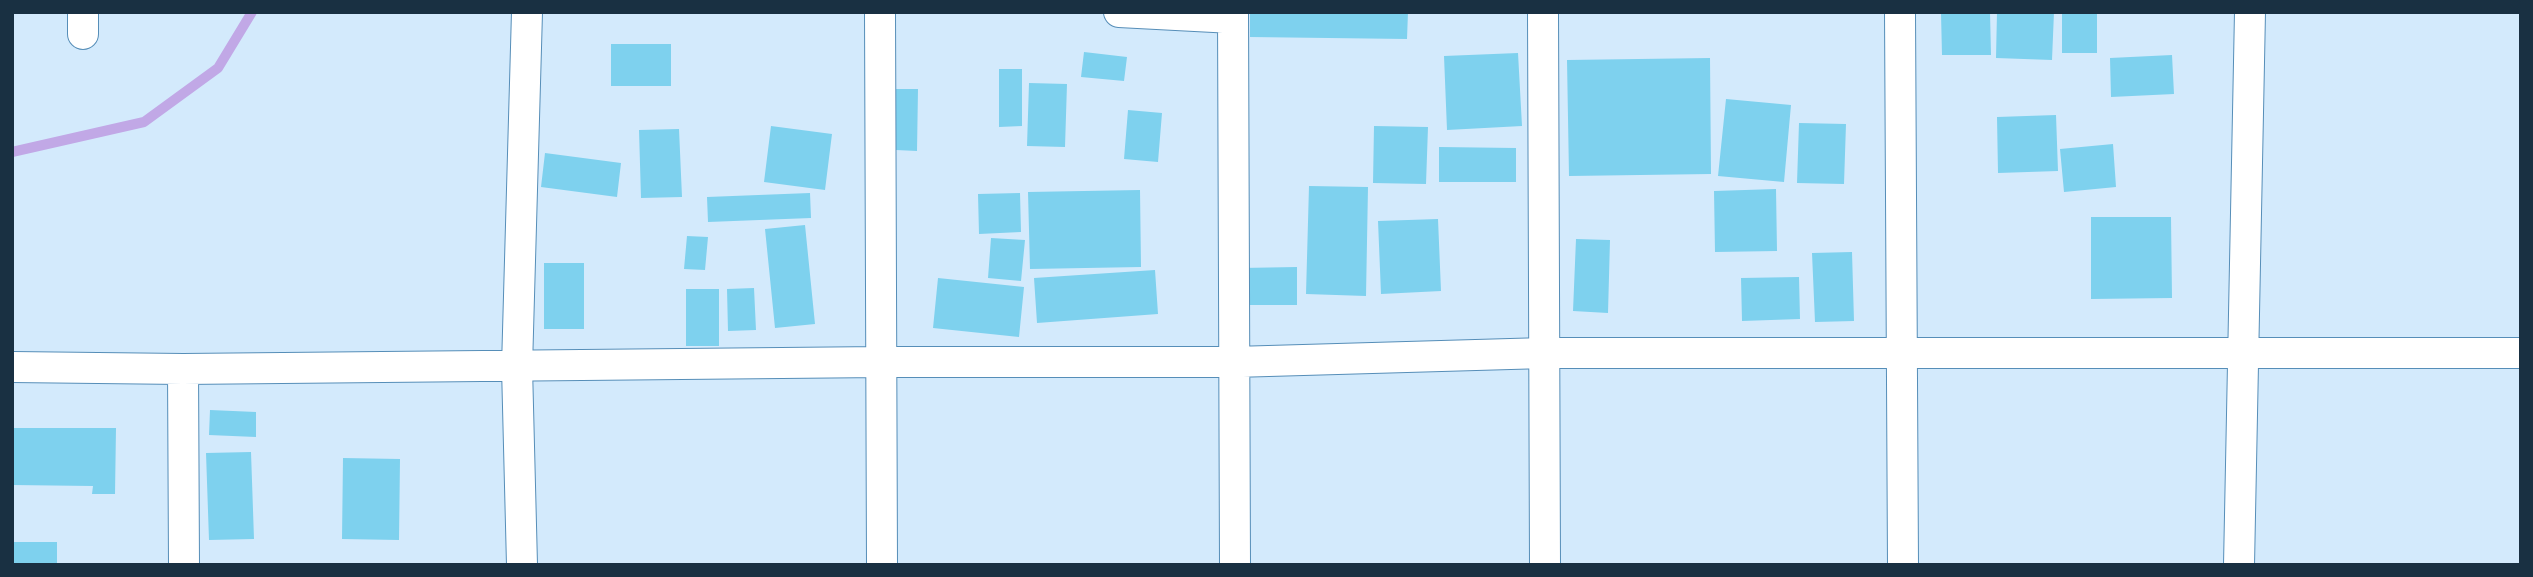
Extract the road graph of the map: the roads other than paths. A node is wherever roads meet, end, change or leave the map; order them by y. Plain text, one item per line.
1 (527, 12) edge
2 (880, 12) edge
3 (1119, 12) edge
4 (1543, 12) edge
5 (1900, 12) edge
6 (2250, 12) edge
7 (1233, 15) edge
8 (2243, 352) junction
9 (1545, 353) junction
10 (1901, 354) junction
11 (2521, 354) edge
12 (881, 362) junction
13 (1234, 362) junction
14 (12, 367) edge
15 (517, 367) junction
16 (183, 369) junction
17 (184, 565) edge
18 (523, 565) edge
19 (882, 565) edge
20 (1235, 565) edge
21 (1545, 565) edge
22 (1902, 565) edge
23 (2239, 565) edge

1 - 15 street
2 - 12 street
3 - 7 street
4 - 9 street
5 - 10 street
6 - 8 street
7 - 13 street
8 - 10 street
8 - 11 street
8 - 23 street
9 - 10 street
9 - 13 street
9 - 21 street
10 - 22 street
12 - 13 street
12 - 15 street
12 - 19 street
13 - 20 street
14 - 16 street
15 - 16 street
15 - 18 street
16 - 17 street

